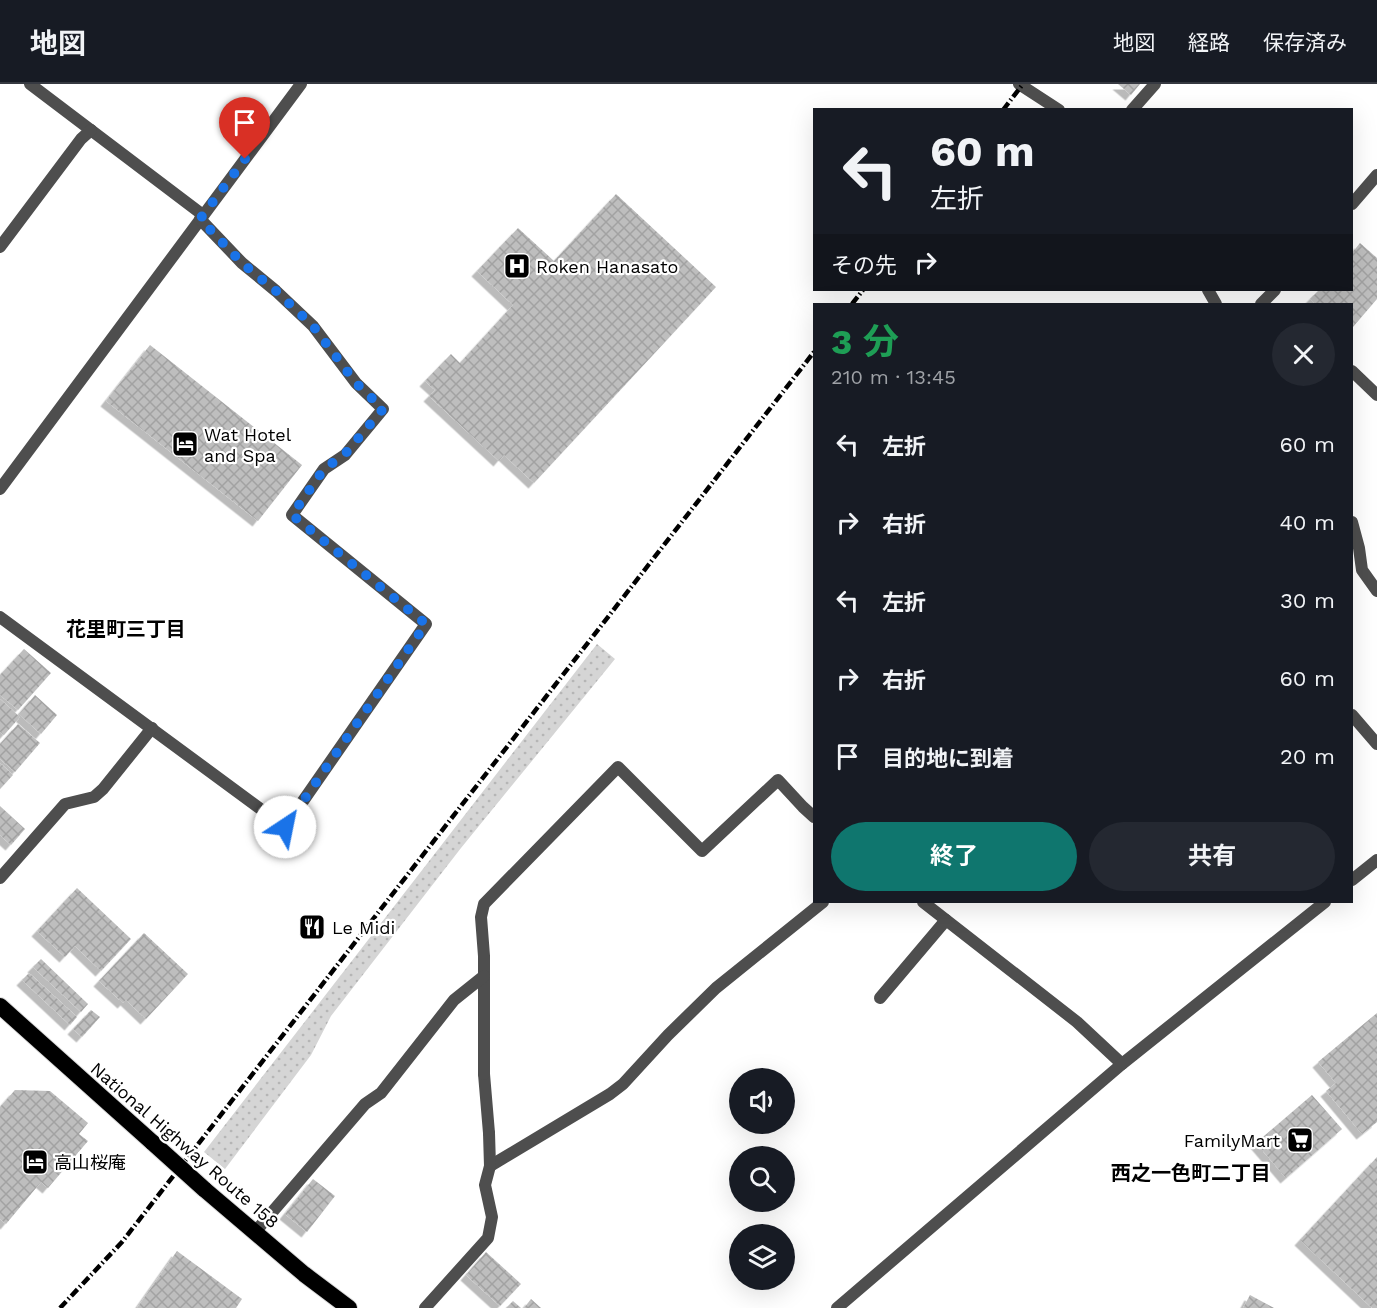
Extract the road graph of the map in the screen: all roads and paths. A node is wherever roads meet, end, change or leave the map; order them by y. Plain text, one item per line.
1 (30, 84) edge
2 (301, 84) edge
3 (1019, 84) edge
4 (1155, 84) edge
5 (1056, 108) edge
6 (1134, 108) edge
7 (91, 129) junction
8 (1377, 175) edge
9 (1353, 203) edge
10 (201, 217) junction
11 (0, 247) edge
12 (1353, 372) edge
13 (1377, 395) edge
14 (0, 489) edge
15 (1353, 526) edge
16 (1377, 591) edge
17 (0, 617) edge
18 (1353, 717) edge
19 (152, 728) junction
20 (1377, 744) edge
21 (813, 816) edge
22 (1377, 860) edge
23 (0, 878) edge
24 (1353, 879) edge
25 (822, 903) edge
26 (923, 903) edge
27 (1324, 903) edge
28 (946, 920) junction
29 (484, 976) junction
30 (880, 998) dead end
31 (0, 1006) edge
32 (1122, 1064) junction
33 (490, 1166) junction
34 (255, 1232) junction
35 (349, 1308) edge
36 (425, 1308) edge
37 (837, 1308) edge

1 - 7 street
2 - 10 street
3 - 5 street
4 - 6 street
7 - 10 street
7 - 11 street
8 - 9 street
10 - 14 street
10 - 19 street
12 - 13 street
15 - 16 street
17 - 19 street
18 - 20 street
19 - 23 street
21 - 29 street
22 - 24 street
25 - 33 street
26 - 28 street
27 - 32 street
28 - 30 street
28 - 32 street
29 - 33 street
29 - 34 street
31 - 34 highway, National Highway Route 158, bridge
32 - 37 street
33 - 36 street
34 - 35 highway, National Highway Route 158

